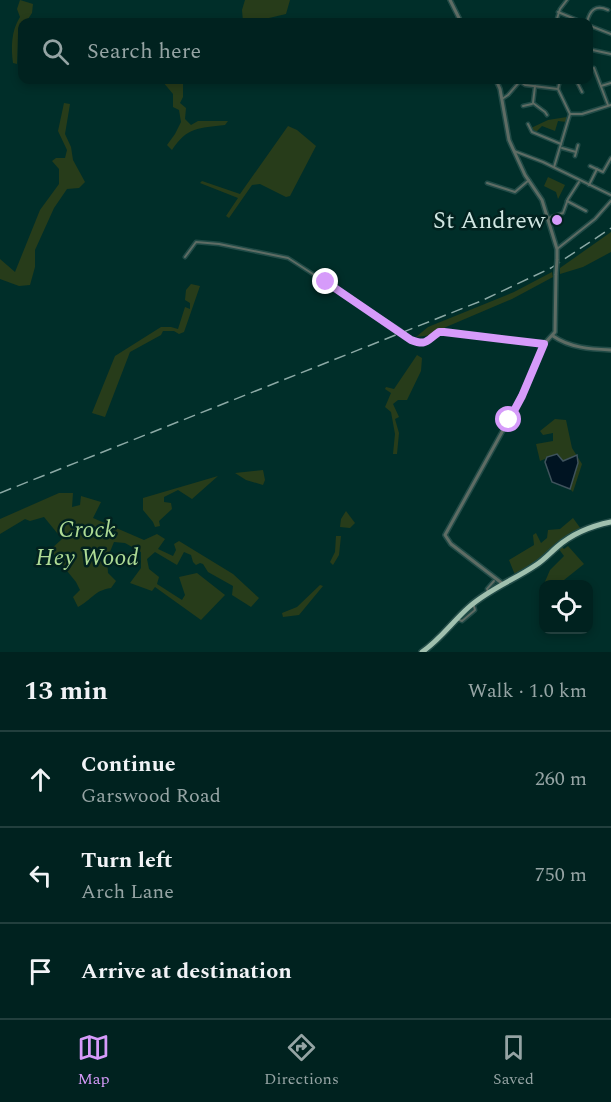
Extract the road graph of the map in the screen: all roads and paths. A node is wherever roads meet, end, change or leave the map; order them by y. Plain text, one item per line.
1 (450, 0) edge
2 (567, 0) edge
3 (608, 10) dead end
4 (558, 12) junction
5 (459, 18) edge
6 (557, 18) edge
7 (572, 18) edge
8 (589, 18) edge
9 (593, 26) edge
10 (611, 34) edge
11 (593, 50) edge
12 (611, 54) edge
13 (600, 70) dead end
14 (611, 83) edge
15 (497, 84) edge
16 (517, 84) edge
17 (530, 84) edge
18 (560, 84) edge
19 (578, 84) edge
20 (535, 86) junction
21 (602, 86) junction
22 (558, 89) junction
23 (582, 93) dead end
24 (502, 99) junction
25 (533, 104) junction
26 (523, 106) dead end
27 (610, 106) edge
28 (570, 114) junction
29 (547, 116) dead end
30 (528, 124) dead end
31 (579, 145) dead end
32 (561, 146) junction
33 (514, 152) junction
34 (576, 152) junction
35 (575, 156) dead end
36 (610, 160) edge
37 (590, 166) dead end
38 (554, 167) junction
39 (597, 169) junction
40 (529, 180) junction
41 (580, 181) junction
42 (487, 183) dead end
43 (589, 185) junction
44 (611, 195) edge
45 (567, 201) junction
46 (611, 201) edge
47 (583, 210) dead end
48 (548, 218) junction
49 (557, 249) junction
50 (185, 257) dead end
51 (553, 336) junction
52 (544, 344) junction
53 (611, 350) edge
54 (611, 522) edge
55 (493, 582) dead end
56 (503, 584) junction
57 (488, 592) junction
58 (422, 652) edge

1 - 5 street
2 - 4 street
3 - 8 street
4 - 6 street
4 - 7 street
9 - 10 street
11 - 12 street
13 - 21 street
14 - 21 street
15 - 24 street
16 - 24 street
17 - 20 street
18 - 22 street
19 - 23 street
20 - 22 street
20 - 25 street
21 - 27 street
22 - 28 street
24 - 33 street
25 - 26 street
25 - 29 street
27 - 28 street
28 - 32 street
30 - 32 street
31 - 34 street
32 - 34 street
32 - 38 street
33 - 38 street
33 - 40 street
34 - 35 street
36 - 39 street
37 - 39 street
38 - 41 street
39 - 43 street
40 - 42 street
40 - 48 street
41 - 43 street
41 - 45 street
43 - 44 street
45 - 47 street
45 - 48 street
46 - 49 street
48 - 49 street
49 - 51 street, bridge
50 - 52 street, bridge
51 - 52 street
51 - 53 street
52 - 56 street
54 - 56 highway
55 - 57 street
56 - 57 highway
57 - 58 highway

